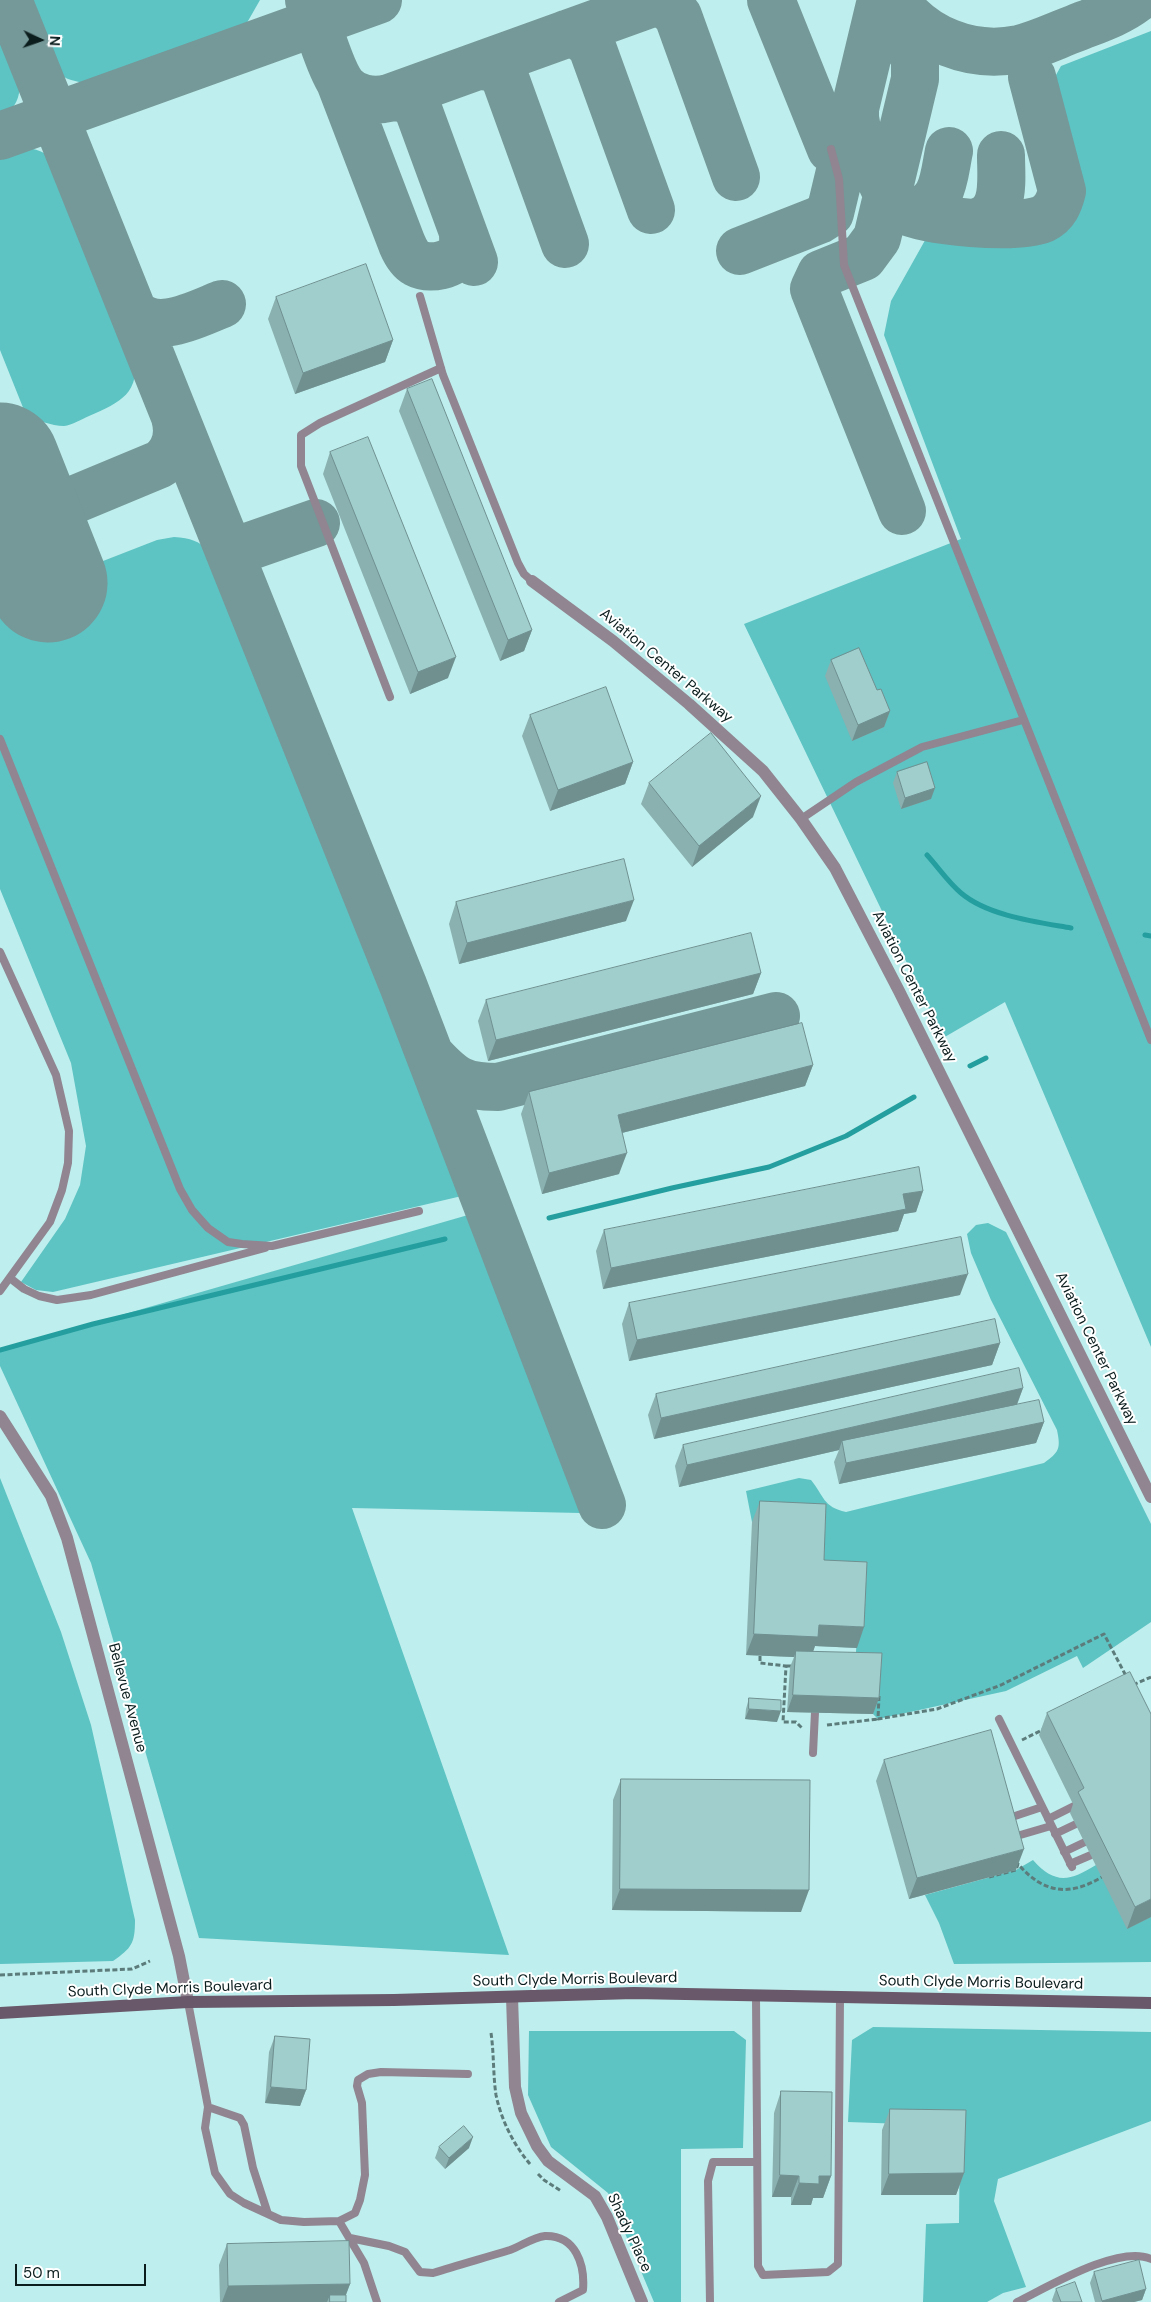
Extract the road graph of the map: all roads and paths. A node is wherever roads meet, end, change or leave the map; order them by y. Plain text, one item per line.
1 (831, 149) dead end
2 (420, 296) dead end
3 (441, 368) junction
4 (532, 581) joint
5 (390, 697) dead end
6 (1023, 720) junction
7 (0, 739) edge
8 (801, 819) junction
9 (0, 952) edge
10 (1151, 1040) edge
11 (419, 1212) dead end
12 (272, 1246) junction
13 (10, 1278) junction
14 (0, 1291) edge
15 (0, 1416) edge
16 (1151, 1497) edge
17 (760, 1656) dead end
18 (786, 1666) junction
19 (802, 1666) edge
20 (1151, 1676) edge
21 (1131, 1686) junction
22 (879, 1690) edge
23 (1135, 1694) edge
24 (815, 1712) dead end
25 (878, 1719) junction
26 (999, 1719) dead end
27 (825, 1726) dead end
28 (1050, 1726) edge
29 (804, 1730) dead end
30 (1012, 1746) junction
31 (812, 1753) dead end
32 (1074, 1806) dead end
33 (1042, 1808) junction
34 (1002, 1820) edge
35 (1049, 1822) junction
36 (1076, 1824) dead end
37 (1055, 1834) junction
38 (1007, 1839) edge
39 (1084, 1842) dead end
40 (1064, 1852) junction
41 (1015, 1854) edge
42 (1091, 1855) dead end
43 (1018, 1864) junction
44 (1102, 1876) dead end
45 (989, 1877) edge
46 (150, 1961) dead end
47 (0, 1975) edge
48 (512, 1997) junction
49 (756, 1997) junction
50 (840, 1997) junction
51 (188, 2002) junction
52 (1151, 2002) edge
53 (0, 2013) edge
54 (468, 2074) dead end
55 (208, 2107) junction
56 (757, 2162) junction
57 (268, 2214) junction
58 (339, 2221) junction
59 (350, 2238) junction
60 (1151, 2258) edge
61 (377, 2302) edge
62 (559, 2302) edge
63 (642, 2302) edge
64 (710, 2302) edge
65 (1017, 2302) edge

1 - 6 lane
2 - 3 lane
3 - 4 lane
3 - 5 lane
4 - 8 street, Aviation Center Parkway
6 - 8 lane
6 - 10 lane
7 - 12 lane
8 - 16 street, Aviation Center Parkway
9 - 13 lane
11 - 12 lane
12 - 13 lane
13 - 14 lane
15 - 51 street, Bellevue Avenue
17 - 18 path
18 - 19 path
18 - 29 path
20 - 21 path
21 - 23 path
21 - 25 path
22 - 25 path
24 - 31 lane
25 - 27 path
26 - 30 lane
28 - 30 path
30 - 33 lane
32 - 35 lane
33 - 34 lane
33 - 35 lane
35 - 37 lane
35 - 38 lane
36 - 37 lane
37 - 40 lane
39 - 40 lane
40 - 42 lane
41 - 43 path
43 - 44 path
43 - 45 path
46 - 47 path
48 - 49 main road, South Clyde Morris Boulevard
48 - 51 main road, South Clyde Morris Boulevard
48 - 63 street, Shady Place
49 - 50 main road, South Clyde Morris Boulevard
49 - 56 lane
50 - 52 main road, South Clyde Morris Boulevard
50 - 56 lane
51 - 53 main road, South Clyde Morris Boulevard
51 - 55 lane
54 - 58 lane
55 - 57 lane
55 - 57 lane
56 - 64 lane
57 - 58 lane
58 - 59 lane
59 - 61 lane
59 - 62 lane
60 - 65 lane

